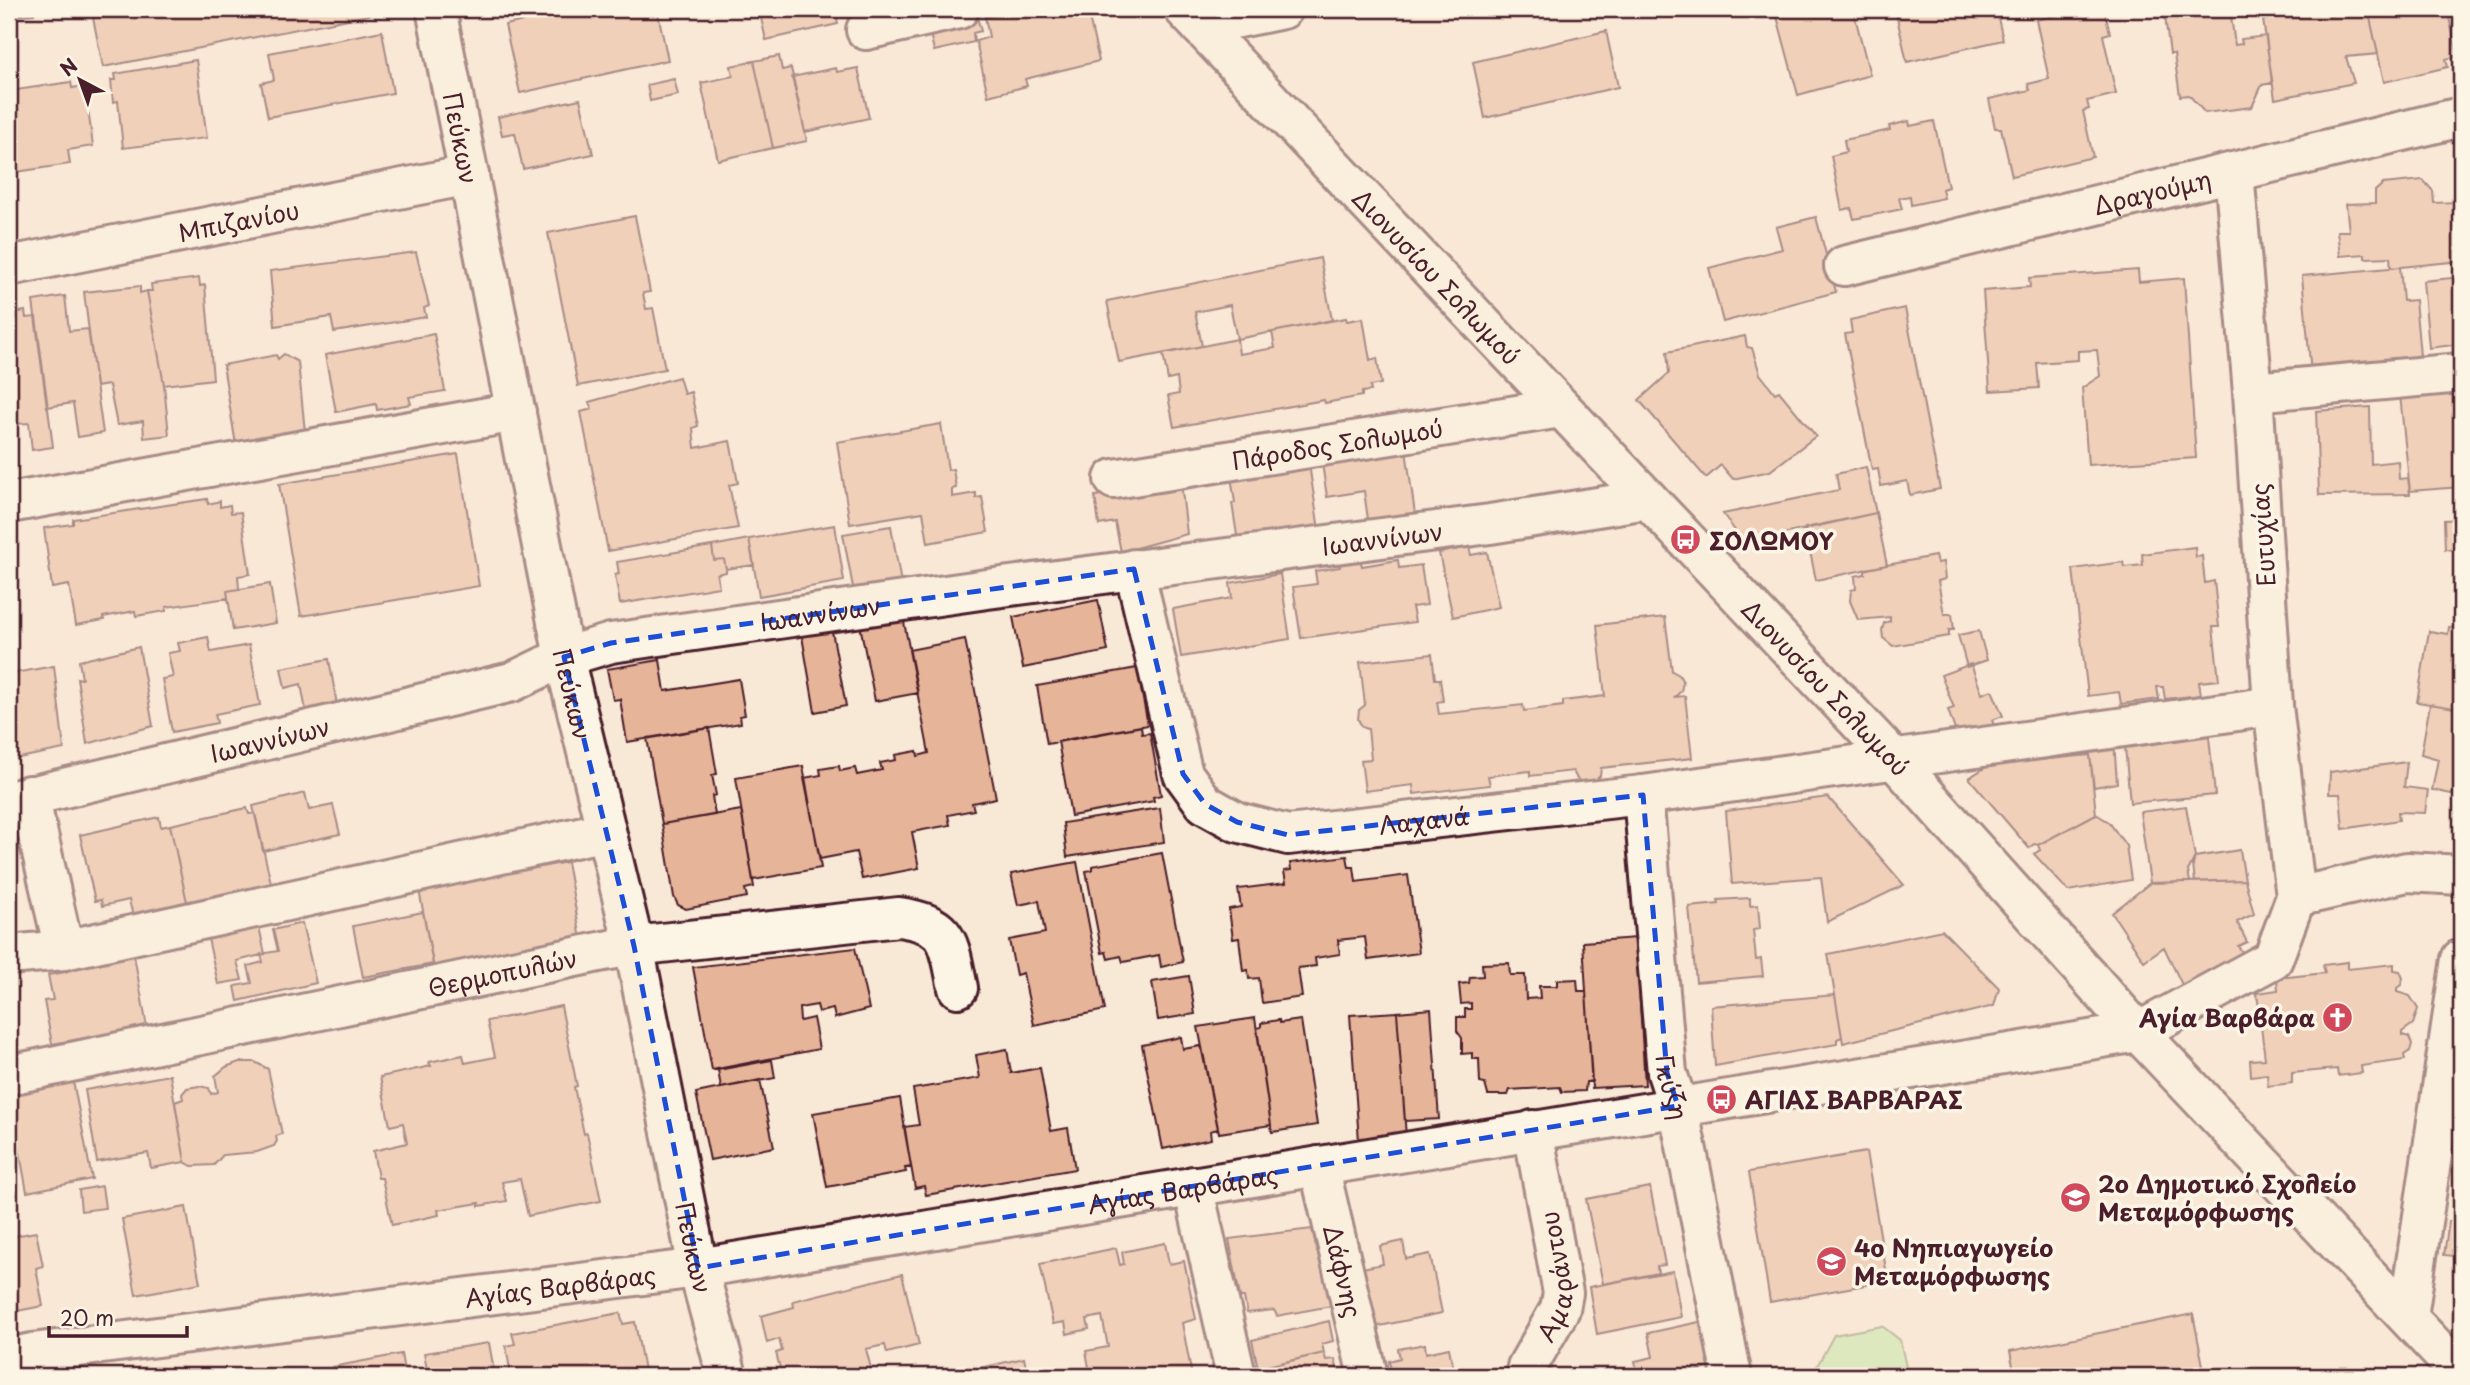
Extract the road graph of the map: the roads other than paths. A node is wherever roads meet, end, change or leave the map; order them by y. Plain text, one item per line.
1 (436, 9) edge
2 (959, 9) edge
3 (1283, 9) edge
4 (1192, 18) edge
5 (866, 30) dead end
6 (2461, 117) edge
7 (2234, 172) junction
8 (469, 175) junction
9 (9, 266) edge
10 (1844, 266) dead end
11 (2461, 373) edge
12 (2253, 393) junction
13 (1561, 408) junction
14 (516, 412) junction
15 (1114, 479) dead end
16 (1648, 499) junction
17 (9, 503) edge
18 (1134, 569) junction
19 (564, 657) junction
20 (2273, 706) junction
21 (1894, 759) junction
22 (1643, 795) junction
23 (19, 798) edge
24 (606, 831) junction
25 (2461, 875) edge
26 (2296, 897) junction
27 (634, 946) junction
28 (64, 950) junction
29 (9, 955) edge
30 (2461, 959) edge
31 (958, 988) dead end
32 (2138, 1032) junction
33 (9, 1075) edge
34 (1678, 1107) junction
35 (1533, 1130) junction
36 (2449, 1136) edge
37 (1319, 1166) junction
38 (1193, 1186) junction
39 (698, 1268) junction
40 (2408, 1317) junction
41 (25, 1363) edge
42 (2461, 1374) edge
43 (727, 1376) edge
44 (1236, 1376) edge
45 (1368, 1376) edge
46 (1526, 1376) edge
47 (1732, 1376) edge

1 - 8 street, Πεύκων
2 - 5 street
3 - 4 street
4 - 13 street, Διονυσίου Σολωμού
6 - 7 street, Δραγούμη
7 - 10 street, Δραγούμη
7 - 12 street, Ευτυχίας
8 - 9 street, Μπιζανίου
8 - 14 street, Πεύκων
11 - 12 street
12 - 20 street, Ευτυχίας
13 - 15 street, Πάροδος Σολωμού
13 - 16 street, Διονυσίου Σολωμού
14 - 17 street
14 - 19 street, Πεύκων
16 - 18 street, Ιωαννίνων
16 - 21 street, Διονυσίου Σολωμού
18 - 19 street, Ιωαννίνων
18 - 22 street, Λαχανά
19 - 23 street, Ιωαννίνων
19 - 24 street, Πεύκων
20 - 21 street, Λαχανά
20 - 26 street, Ευτυχίας
21 - 22 street, Λαχανά
21 - 32 street, Διονυσίου Σολωμού
22 - 34 street, Γκύζη
23 - 28 street
24 - 27 street, Πεύκων
24 - 28 street
25 - 26 street
26 - 32 street, Αγίας Βαρβάρας
27 - 31 street, Θερμοπυλών
27 - 33 street, Θερμοπυλών
27 - 39 street, Πεύκων
28 - 29 street
30 - 36 street
32 - 34 street, Αγίας Βαρβάρας
32 - 40 street, Διονυσίου Σολωμού
34 - 35 street, Αγίας Βαρβάρας
34 - 47 street, Γκύζη
35 - 37 street, Αγίας Βαρβάρας
35 - 46 street, Αμαράντου
36 - 40 street
37 - 38 street, Αγίας Βαρβάρας
37 - 45 street, Δάφνης
38 - 39 street, Αγίας Βαρβάρας
38 - 44 street
39 - 41 street, Αγίας Βαρβάρας
39 - 43 street, Πεύκων
40 - 42 street, Διονυσίου Σολωμού

